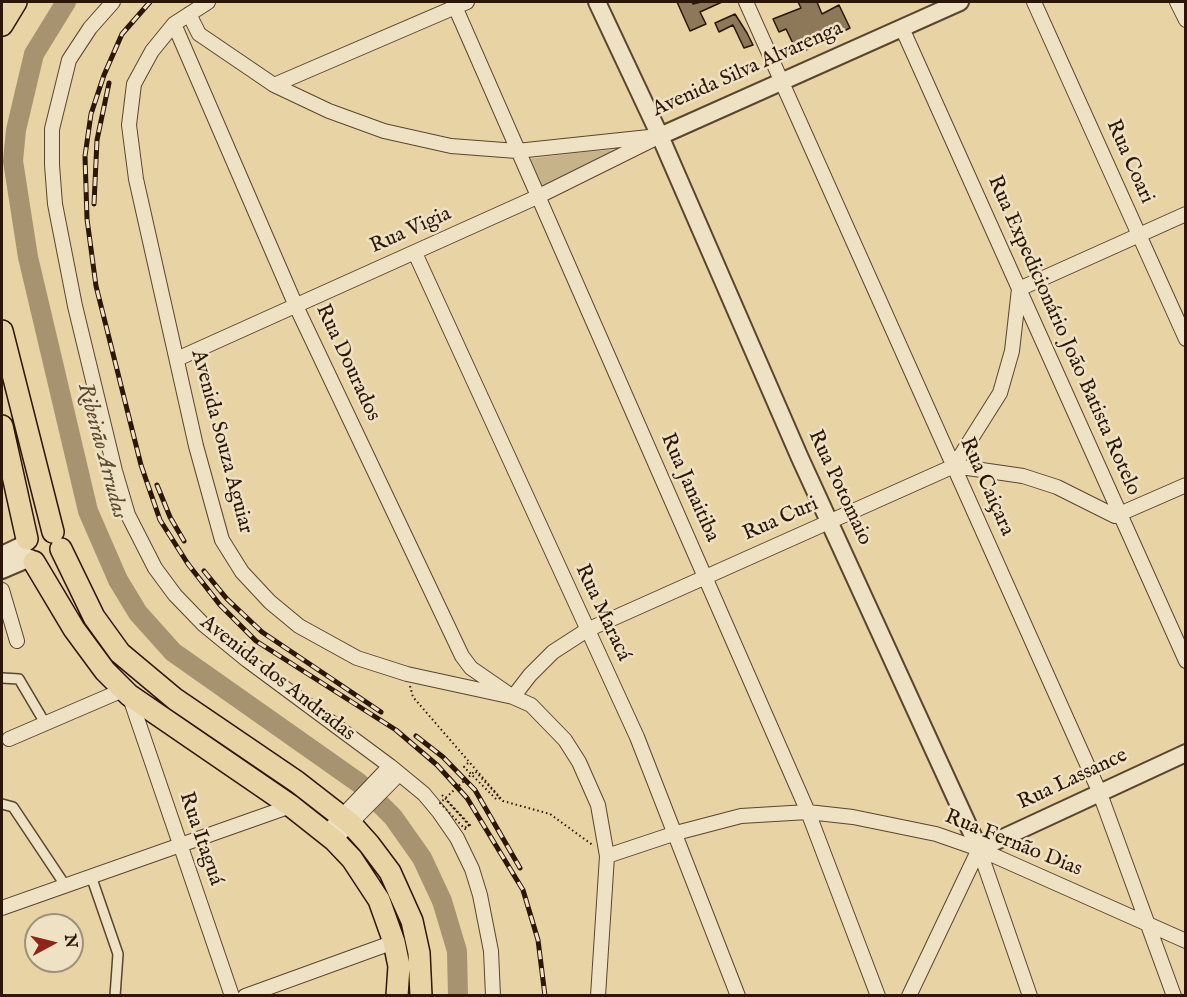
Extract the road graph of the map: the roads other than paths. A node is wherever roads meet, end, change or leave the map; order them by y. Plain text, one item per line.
1 (16, 2) edge
2 (113, 2) edge
3 (208, 2) edge
4 (597, 2) edge
5 (746, 2) edge
6 (960, 2) edge
7 (1034, 2) edge
8 (1177, 2) edge
9 (458, 3) edge
10 (189, 14) junction
11 (1185, 20) edge
12 (174, 24) junction
13 (2, 25) edge
14 (902, 28) junction
15 (782, 81) junction
16 (274, 84) junction
17 (660, 136) junction
18 (517, 151) junction
19 (537, 196) junction
20 (1185, 214) edge
21 (1138, 234) junction
22 (415, 253) junction
23 (1019, 288) junction
24 (296, 306) junction
25 (2, 331) edge
26 (1185, 339) edge
27 (177, 359) junction
28 (2, 426) edge
29 (954, 466) junction
30 (1185, 485) edge
31 (1120, 515) junction
32 (829, 521) junction
33 (57, 540) junction
34 (29, 551) junction
35 (2, 555) edge
36 (2, 570) edge
37 (706, 577) junction
38 (2, 590) edge
39 (587, 630) junction
40 (17, 641) dead end
41 (1185, 661) edge
42 (2, 678) edge
43 (120, 690) junction
44 (513, 697) junction
45 (45, 723) junction
46 (5, 738) edge
47 (1185, 753) edge
48 (391, 774) junction
49 (1099, 791) junction
50 (2, 804) edge
51 (291, 806) junction
52 (808, 812) junction
53 (349, 818) junction
54 (676, 832) junction
55 (330, 836) junction
56 (180, 845) junction
57 (979, 849) junction
58 (607, 856) junction
59 (91, 876) junction
60 (65, 885) junction
61 (2, 908) edge
62 (1150, 925) junction
63 (1185, 941) edge
64 (394, 942) junction
65 (115, 996) edge
66 (232, 996) edge
67 (245, 996) edge
68 (397, 996) edge
69 (421, 996) edge
70 (493, 996) edge
71 (598, 996) edge
72 (738, 996) edge
73 (878, 996) edge
74 (909, 996) edge
75 (1030, 996) edge
76 (1174, 996) edge

1 - 13 main road
2 - 48 street, Avenida dos Andradas
3 - 10 street, Avenida Souza Aguiar
4 - 17 street, Rua Potomaio
5 - 15 street, Rua Caiçara
6 - 14 street, Avenida Silva Alvarenga
7 - 21 street, Rua Coari
8 - 11 street
9 - 16 street
9 - 18 street, Rua Janaitiba
10 - 12 street, Avenida Souza Aguiar
10 - 16 street, Avenida Silva Alvarenga
12 - 24 street, Rua Dourados
12 - 27 street, Avenida Souza Aguiar
14 - 15 street, Avenida Silva Alvarenga
14 - 23 street, Rua Expedicionário João Batista Rotelo
15 - 17 street, Avenida Silva Alvarenga
15 - 29 street, Rua Caiçara
16 - 18 street, Avenida Silva Alvarenga
17 - 18 street, Avenida Silva Alvarenga
17 - 19 street, Rua Vigia
17 - 32 street, Rua Potomaio
18 - 19 street, Rua Janaitiba
19 - 22 street, Rua Vigia
19 - 37 street, Rua Janaitiba
20 - 21 street
21 - 23 street
21 - 26 street, Rua Coari
22 - 24 street, Rua Vigia
22 - 39 street, Rua Maracá
23 - 29 street
23 - 31 street, Rua Expedicionário João Batista Rotelo
24 - 27 street, Rua Vigia
24 - 44 street, Rua Dourados
25 - 33 main road
27 - 44 street, Avenida Souza Aguiar
28 - 34 main road
29 - 31 street
29 - 32 street, Rua Curi
29 - 49 street, Rua Caiçara
30 - 31 street
31 - 41 street, Rua Expedicionário João Batista Rotelo
32 - 37 street, Rua Curi
32 - 57 street, Rua Potomaio
33 - 34 main road
33 - 34 main road
33 - 53 main road
34 - 35 street
34 - 36 street
34 - 43 main road
37 - 39 street, Rua Curi
37 - 52 street, Rua Janaitiba
38 - 40 street
39 - 44 street, Rua Curi
39 - 54 street, Rua Maracá
42 - 45 street
43 - 45 street
43 - 51 main road
43 - 56 street, Rua Itaguá
44 - 58 street, Avenida Souza Aguiar
45 - 46 street
47 - 49 street, Rua Lassance
48 - 53 street
48 - 70 street, Avenida dos Andradas
49 - 57 street, Rua Lassance
49 - 62 street, Rua Caiçara
50 - 60 street
51 - 55 main road
51 - 56 street
52 - 54 street, Rua Fernão Dias
52 - 57 street, Rua Fernão Dias
52 - 73 street, Rua Janaitiba
53 - 55 street
53 - 69 main road
54 - 58 street, Rua Fernão Dias
54 - 72 street, Rua Maracá
55 - 64 main road
56 - 59 street
56 - 66 street, Rua Itaguá
57 - 62 street, Rua Fernão Dias
57 - 74 street
57 - 75 street, Rua Potomaio
58 - 71 street, Avenida Souza Aguiar
59 - 60 street
59 - 65 street
60 - 61 street
62 - 63 street, Rua Fernão Dias
62 - 76 street, Rua Caiçara
64 - 67 street
64 - 68 main road

